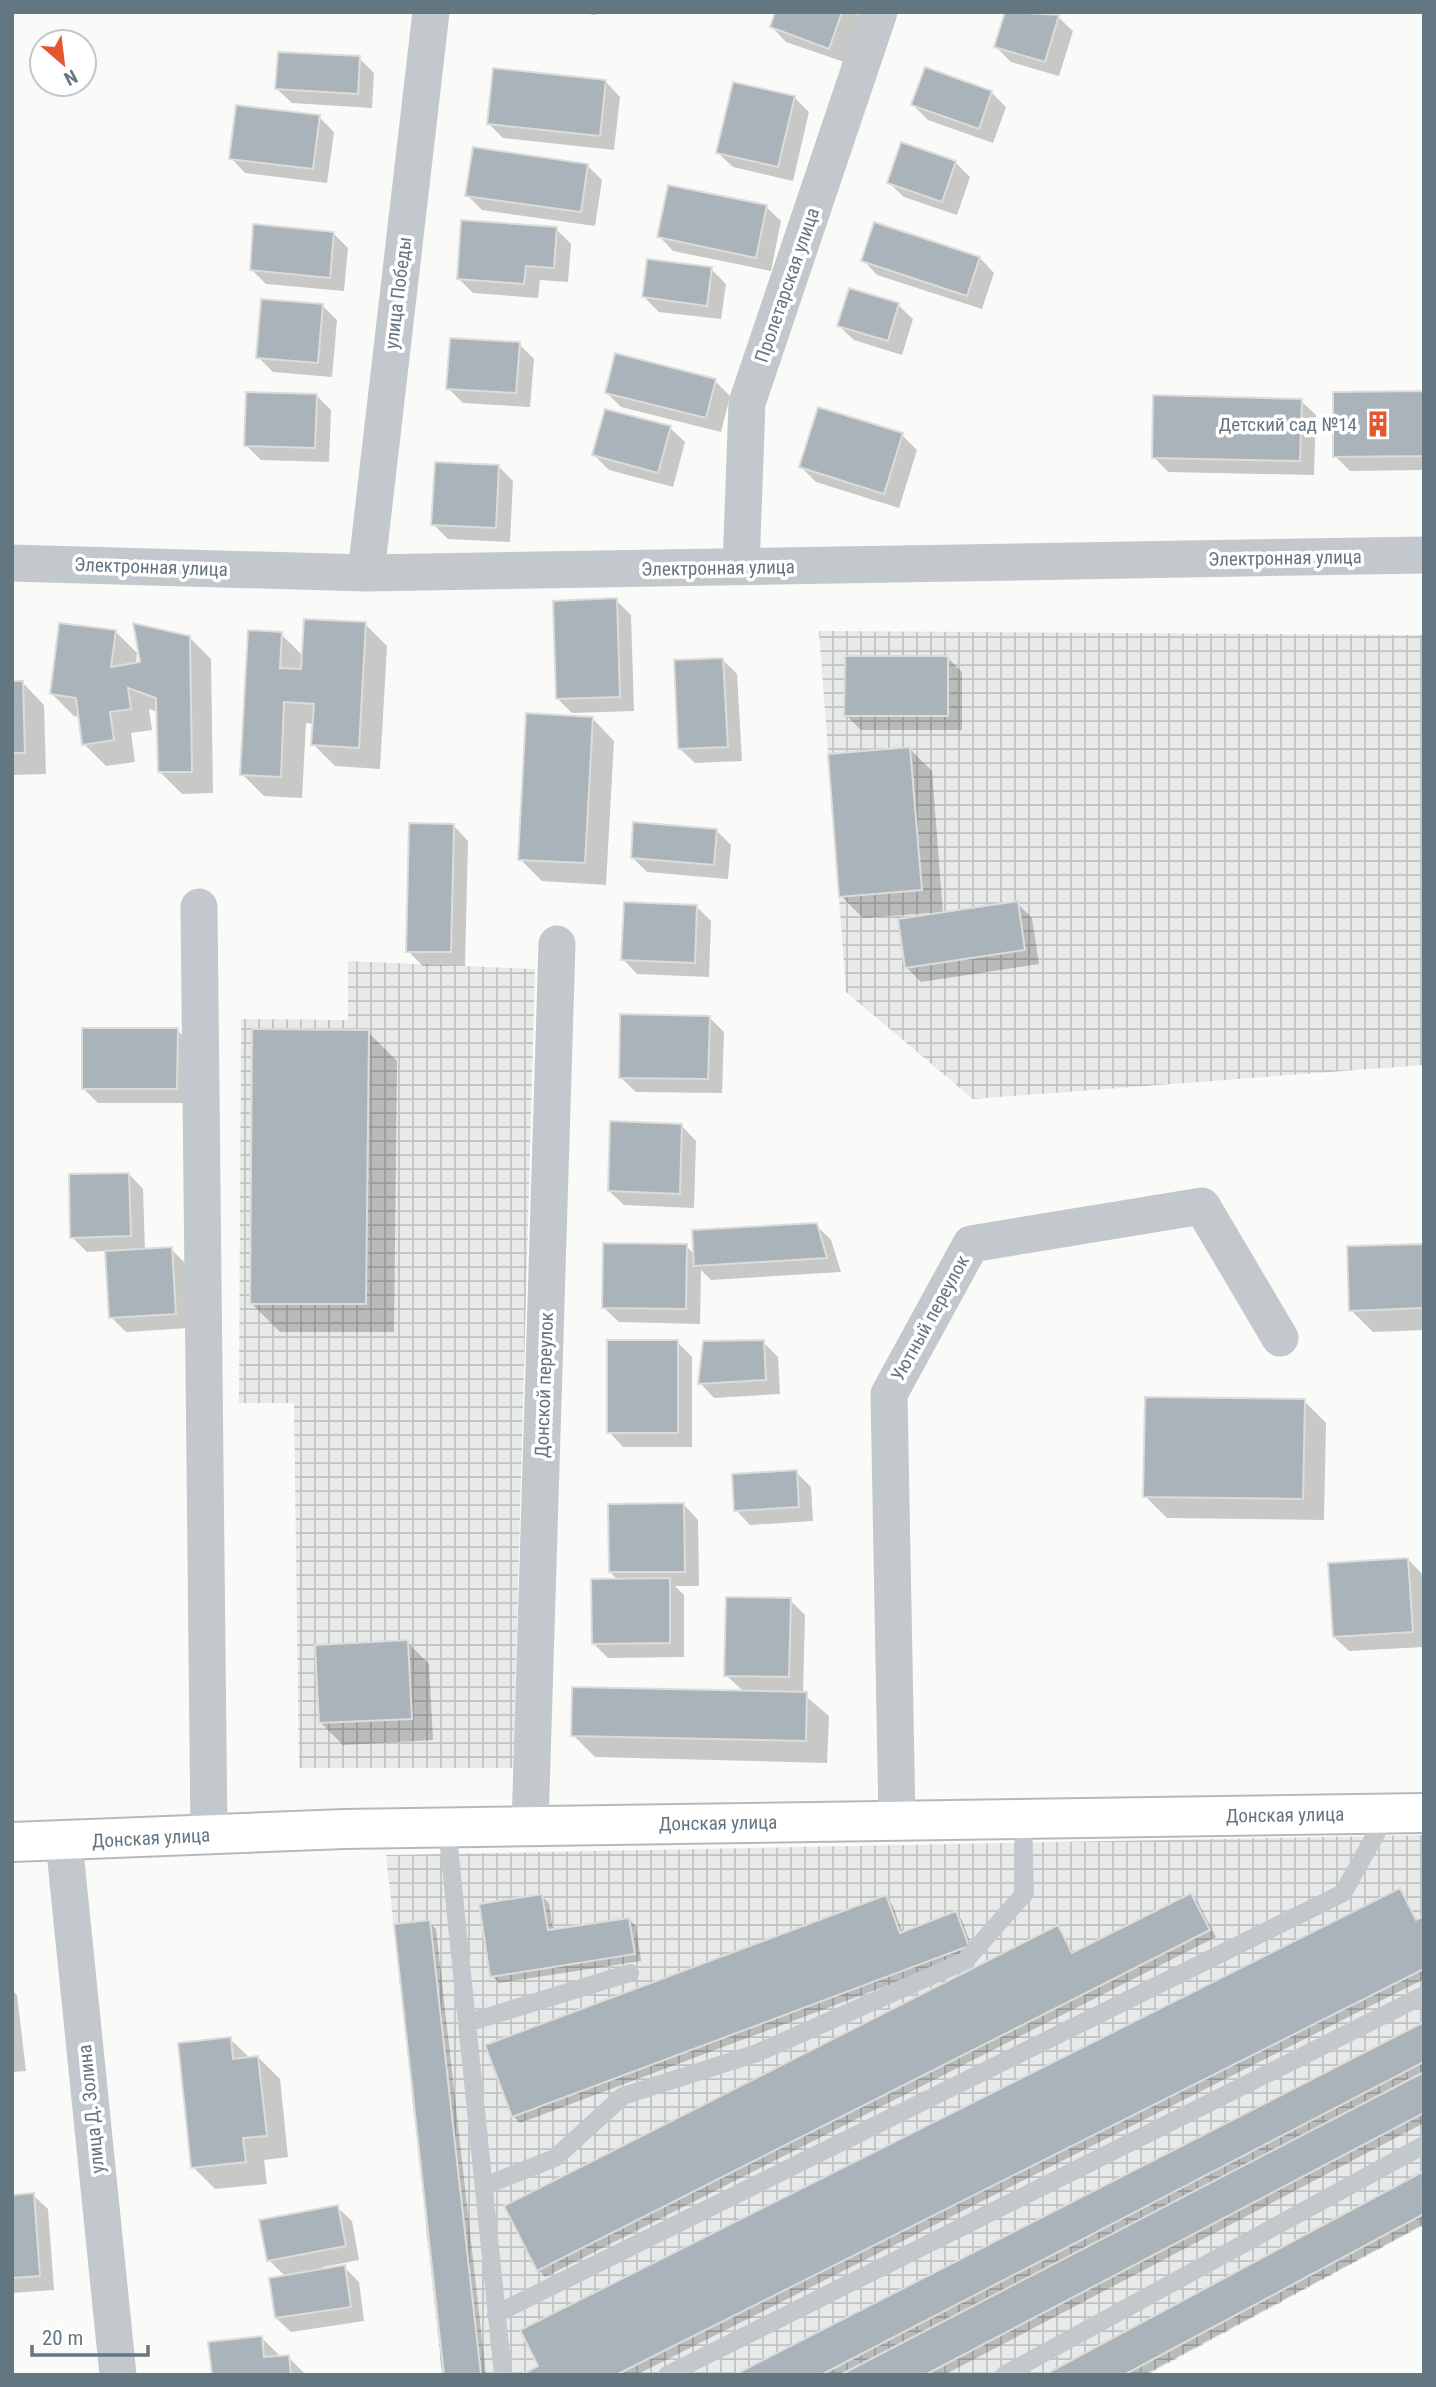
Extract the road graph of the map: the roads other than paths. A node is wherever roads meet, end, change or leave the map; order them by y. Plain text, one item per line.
1 (431, 12) edge
2 (879, 12) edge
3 (1424, 555) edge
4 (12, 563) edge
5 (741, 567) junction
6 (366, 573) junction
7 (199, 907) dead end
8 (557, 944) dead end
9 (1280, 1338) dead end
10 (1406, 1813) edge
11 (1023, 1819) junction
12 (897, 1821) junction
13 (530, 1826) junction
14 (447, 1827) junction
15 (209, 1835) junction
16 (12, 1842) edge
17 (64, 1842) junction
18 (630, 1973) dead end
19 (1424, 1995) edge
20 (467, 2023) junction
21 (1424, 2146) edge
22 (484, 2186) junction
23 (496, 2314) junction
24 (118, 2375) edge
25 (503, 2375) edge
26 (667, 2375) edge
27 (1004, 2375) edge

1 - 6 street, улица Победы
2 - 5 street, Пролетарская улица
3 - 5 street, Электронная улица
4 - 6 street, Электронная улица
5 - 6 street, Электронная улица
7 - 15 street
8 - 13 street, Донской переулок
9 - 12 street, Уютный переулок
10 - 11 street, Донская улица
10 - 23 lane
11 - 12 street, Донская улица
11 - 22 lane
12 - 13 street, Донская улица
13 - 14 street, Донская улица
14 - 15 street, Донская улица
14 - 20 lane
15 - 17 street, Донская улица
16 - 17 street, Донская улица
17 - 24 street, улица Д. Золина
18 - 20 lane
19 - 26 lane
20 - 22 lane
21 - 27 lane
22 - 23 lane
23 - 25 lane

